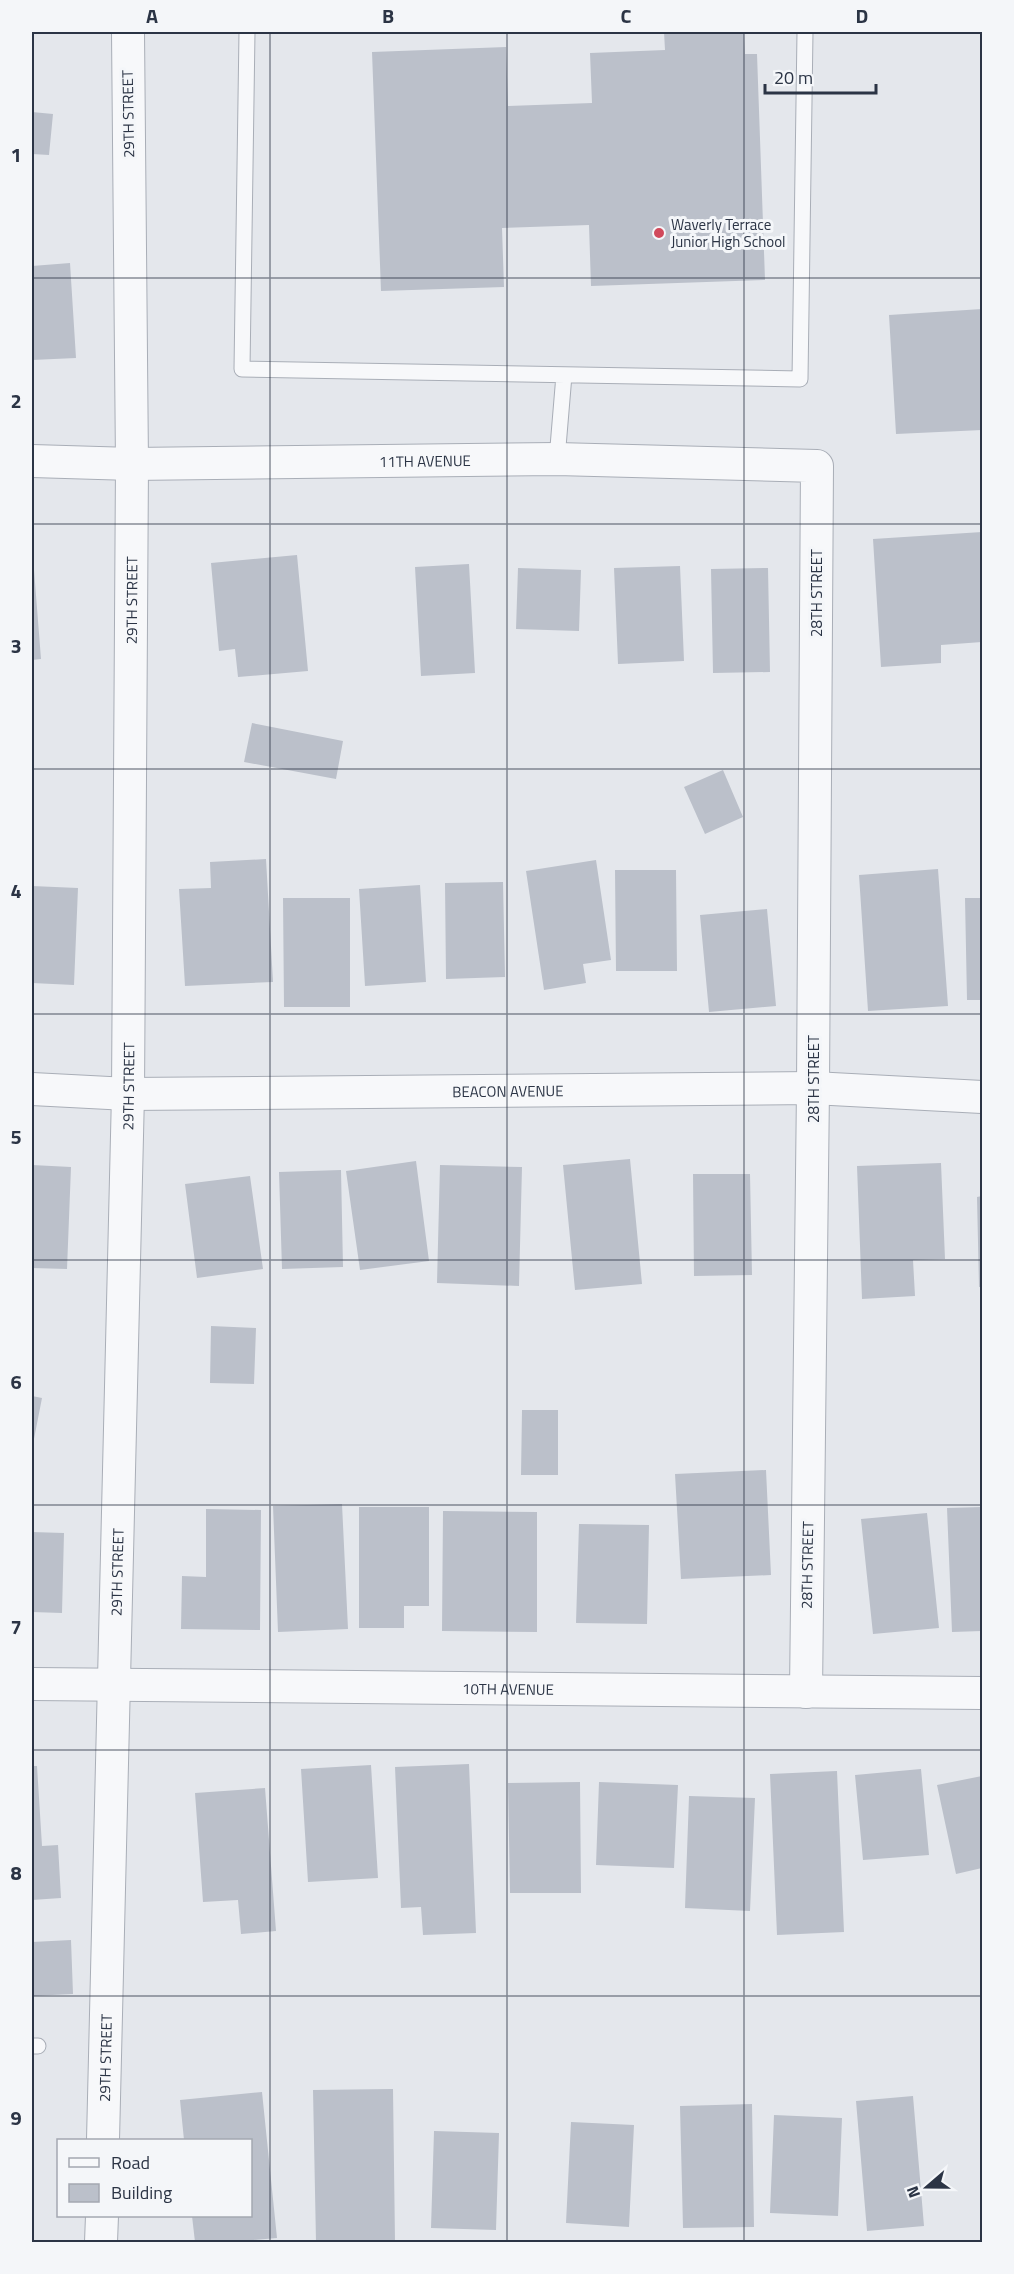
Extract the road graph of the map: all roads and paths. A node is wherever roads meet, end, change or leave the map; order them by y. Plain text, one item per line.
1 (128, 32) edge
2 (247, 32) edge
3 (805, 32) edge
4 (564, 375) junction
5 (557, 459) junction
6 (32, 461) edge
7 (132, 464) junction
8 (817, 466) joint
9 (813, 1088) junction
10 (32, 1089) edge
11 (128, 1095) junction
12 (982, 1097) edge
13 (32, 1684) edge
14 (112, 1684) junction
15 (806, 1692) junction
16 (982, 1693) edge
17 (103, 2139) edge
18 (102, 2217) edge
19 (101, 2242) edge

1 - 7 street, 29TH STREET
2 - 4 lane
3 - 4 lane
4 - 5 lane
5 - 7 street, 11TH AVENUE
5 - 8 street, 11TH AVENUE
6 - 7 street, 11TH AVENUE
7 - 11 street, 29TH STREET
8 - 9 street, 28TH STREET
9 - 11 street, BEACON AVENUE
9 - 12 street, BEACON AVENUE
9 - 15 street, 28TH STREET
10 - 11 street, BEACON AVENUE
11 - 14 street, 29TH STREET
13 - 14 street, 10TH AVENUE
14 - 15 street, 10TH AVENUE
14 - 17 street, 29TH STREET
15 - 16 street, 10TH AVENUE
18 - 19 street

